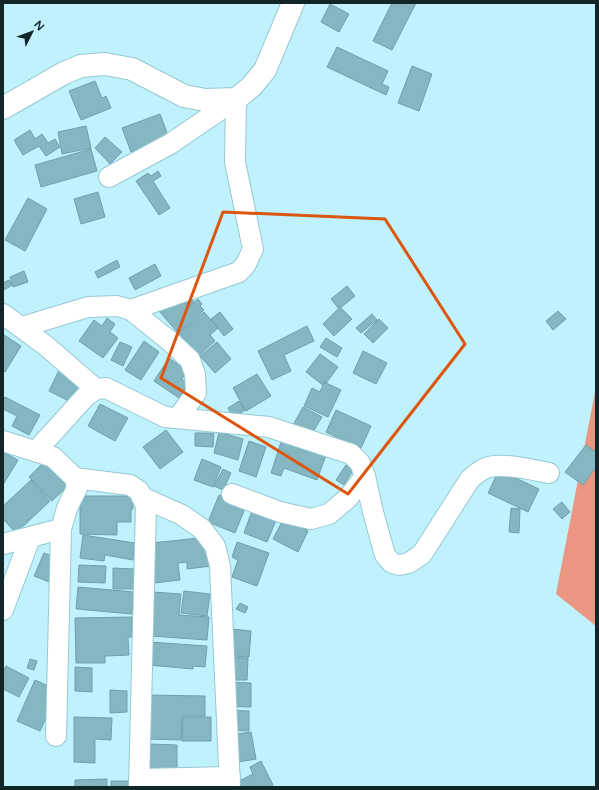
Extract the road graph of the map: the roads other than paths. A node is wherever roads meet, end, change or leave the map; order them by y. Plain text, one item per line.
1 (293, 3) edge
2 (236, 99) junction
3 (3, 108) edge
4 (109, 177) dead end
5 (131, 310) junction
6 (3, 314) edge
7 (22, 328) junction
8 (96, 389) junction
9 (178, 418) junction
10 (3, 441) edge
11 (36, 451) junction
12 (550, 473) dead end
13 (365, 476) junction
14 (75, 478) junction
15 (232, 494) dead end
16 (142, 497) junction
17 (61, 529) junction
18 (30, 538) junction
19 (3, 544) edge
20 (3, 610) edge
21 (56, 736) dead end
22 (230, 782) edge
23 (139, 783) edge

1 - 2 main road
2 - 3 main road
2 - 4 street
2 - 5 street
5 - 7 street
5 - 9 street
6 - 7 street
7 - 8 street
8 - 9 street
8 - 11 street
9 - 13 street
10 - 11 street
11 - 14 street
12 - 13 street
13 - 15 street
14 - 16 street
14 - 17 street
16 - 22 street
16 - 23 street
17 - 18 street
17 - 21 street
18 - 19 street
18 - 20 street
22 - 23 street

